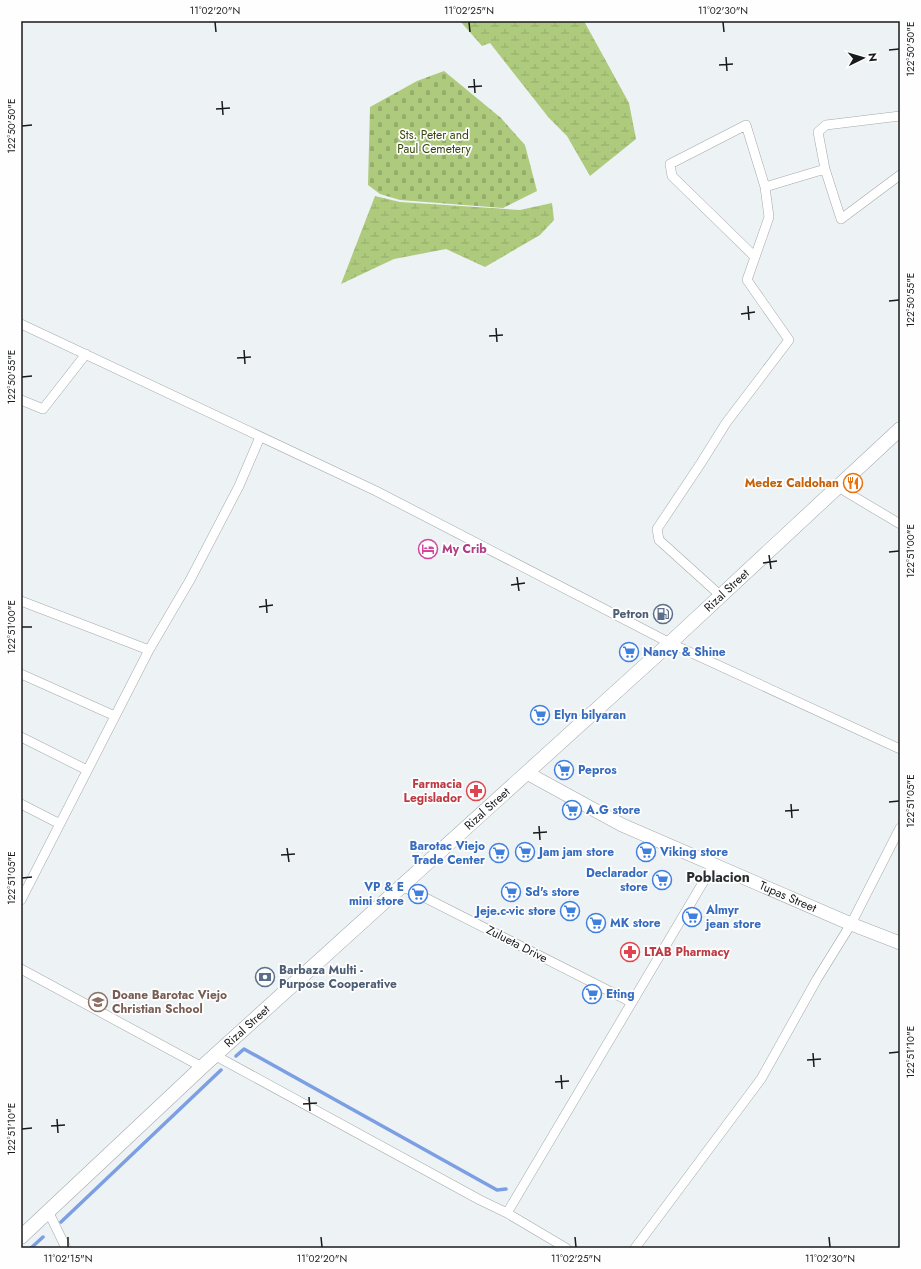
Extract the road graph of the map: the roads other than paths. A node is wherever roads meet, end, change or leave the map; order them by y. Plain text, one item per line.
1 (900, 116) edge
2 (825, 169) junction
3 (900, 175) edge
4 (765, 187) junction
5 (754, 256) junction
6 (21, 324) edge
7 (86, 354) junction
8 (21, 400) edge
9 (900, 429) edge
10 (260, 437) junction
11 (838, 487) junction
12 (900, 524) edge
13 (720, 596) junction
14 (21, 601) edge
15 (670, 644) junction
16 (149, 650) junction
17 (21, 674) edge
18 (115, 716) junction
19 (21, 737) edge
20 (900, 749) edge
21 (87, 770) junction
22 (527, 773) junction
23 (21, 804) edge
24 (60, 824) junction
25 (900, 828) edge
26 (714, 864) junction
27 (402, 886) junction
28 (21, 900) edge
29 (852, 924) junction
30 (900, 943) edge
31 (21, 970) edge
32 (632, 1002) junction
33 (216, 1056) junction
34 (202, 1068) junction
35 (48, 1211) junction
36 (507, 1213) junction
37 (21, 1237) edge
38 (66, 1248) edge
39 (566, 1248) edge
40 (635, 1248) edge

1 - 2 street
2 - 3 street
2 - 4 street
4 - 5 street
4 - 5 street
5 - 13 street
6 - 7 street
7 - 8 street
7 - 10 street
9 - 11 main road, Rizal Street
10 - 15 street
10 - 16 street
11 - 12 street
11 - 13 main road, Rizal Street
13 - 15 main road, Rizal Street
14 - 16 street
15 - 20 street
15 - 22 main road, Rizal Street
16 - 18 street
17 - 18 street
18 - 21 street
19 - 21 street
21 - 24 street
22 - 26 street, Tupas Street
22 - 27 main road, Rizal Street
23 - 24 street
24 - 28 street
25 - 29 street
26 - 29 street, Tupas Street
26 - 32 street
27 - 32 street, Zulueta Drive
27 - 33 main road, Rizal Street
29 - 30 street, Tupas Street
29 - 40 street
31 - 34 street
32 - 36 street
33 - 34 main road, Rizal Street
33 - 36 street
34 - 35 main road, Rizal Street
35 - 37 main road, Rizal Street
35 - 38 street
36 - 39 street

